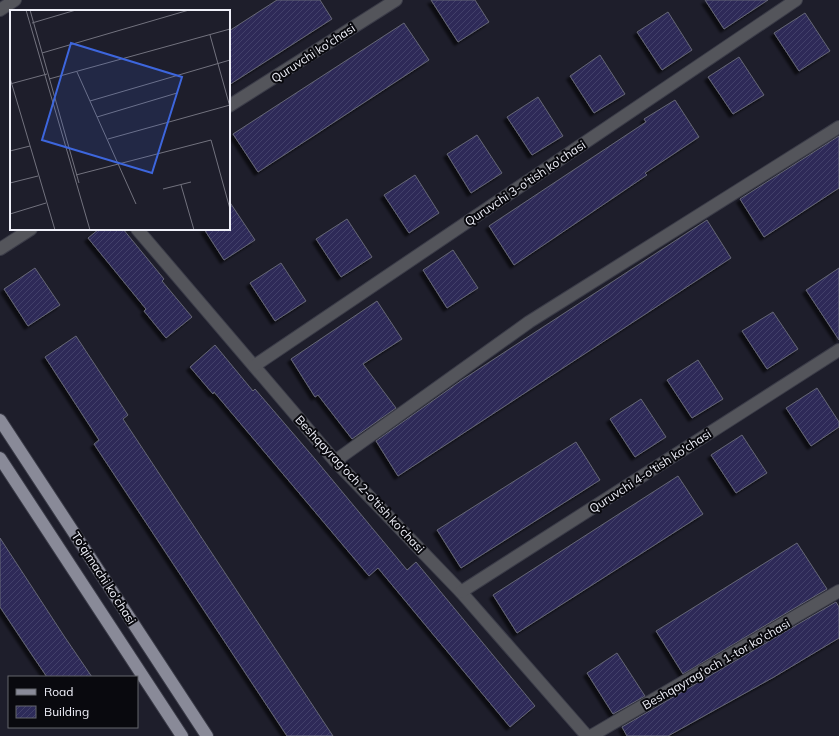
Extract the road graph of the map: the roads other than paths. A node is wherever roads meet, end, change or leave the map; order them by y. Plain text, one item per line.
1 (15, 0) edge
2 (396, 0) edge
3 (796, 0) edge
4 (0, 10) edge
5 (230, 105) edge
6 (839, 127) edge
7 (29, 230) edge
8 (138, 230) edge
9 (0, 249) edge
10 (839, 350) edge
11 (254, 366) junction
12 (0, 420) edge
13 (0, 458) edge
14 (335, 461) junction
15 (839, 590) edge
16 (461, 592) junction
17 (182, 736) edge
18 (207, 736) edge
19 (587, 736) edge
20 (592, 736) edge

1 - 4 street
2 - 5 street, Quruvchi ko'chasi
3 - 11 street, Quruvchi 3-o'tish ko'chasi
6 - 14 street
7 - 9 street
8 - 11 street, Beshqayrag'och 2-o'tish ko'chasi
10 - 16 street, Quruvchi 4-o'tish ko'chasi
11 - 14 street, Beshqayrag'och 2-o'tish ko'chasi
12 - 18 main road, To'qimachi ko'chasi
13 - 17 main road, To'qimachi ko'chasi
14 - 16 street, Beshqayrag'och 2-o'tish ko'chasi
15 - 20 street, Beshqayrag'och 1-tor ko'chasi
16 - 19 street, Beshqayrag'och 2-o'tish ko'chasi

